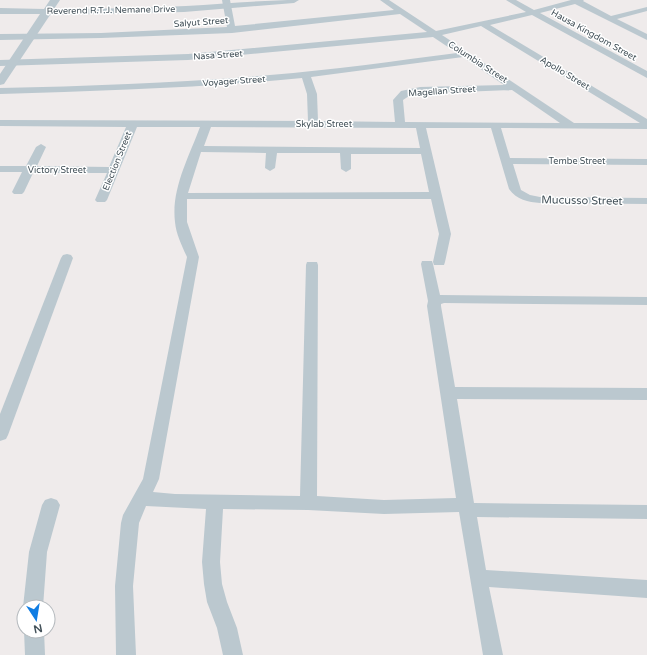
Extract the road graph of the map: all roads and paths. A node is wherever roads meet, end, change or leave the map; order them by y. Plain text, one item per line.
1 (55, 0) edge
2 (294, 0) edge
3 (384, 0) edge
4 (510, 0) edge
5 (578, 1) edge
6 (226, 3) edge
7 (647, 10) edge
8 (0, 11) edge
9 (47, 12) junction
10 (402, 12) junction
11 (532, 13) junction
12 (611, 18) junction
13 (483, 24) junction
14 (232, 30) junction
15 (435, 34) junction
16 (0, 37) edge
17 (30, 37) junction
18 (647, 37) edge
19 (466, 54) junction
20 (0, 63) edge
21 (13, 63) junction
22 (306, 75) junction
23 (647, 75) edge
24 (0, 82) edge
25 (515, 86) junction
26 (0, 91) edge
27 (0, 123) edge
28 (133, 123) junction
29 (207, 123) junction
30 (647, 123) edge
31 (314, 124) junction
32 (400, 124) junction
33 (420, 124) junction
34 (495, 126) junction
35 (572, 126) junction
36 (647, 126) edge
37 (41, 147) dead end
38 (198, 149) junction
39 (272, 149) junction
40 (345, 150) junction
41 (426, 151) junction
42 (506, 161) junction
43 (647, 162) edge
44 (270, 168) dead end
45 (0, 169) edge
46 (29, 169) junction
47 (346, 169) dead end
48 (113, 170) junction
49 (18, 192) dead end
50 (182, 196) junction
51 (436, 196) junction
52 (101, 200) dead end
53 (647, 201) edge
54 (67, 258) dead end
55 (312, 265) dead end
56 (435, 301) junction
57 (647, 301) edge
58 (448, 393) junction
59 (647, 394) edge
60 (0, 435) edge
61 (141, 498) junction
62 (214, 503) junction
63 (308, 503) junction
64 (51, 505) dead end
65 (467, 508) junction
66 (647, 512) edge
67 (478, 578) junction
68 (647, 589) edge
69 (34, 599) edge
70 (34, 639) edge
71 (35, 655) edge
72 (126, 655) edge
73 (233, 655) edge
74 (493, 655) edge

1 - 9 street
2 - 6 street, Reverend R.T.J. Nemane Drive
3 - 10 street, Columbia Street
4 - 11 street, Hausa Kingdom Street
5 - 11 street, Nasa Street
5 - 12 street
6 - 9 street, Reverend R.T.J. Nemane Drive
6 - 14 street
7 - 12 street
8 - 9 street, Reverend R.T.J. Nemane Drive
9 - 17 street
10 - 14 street, Salyut Street
10 - 15 street, Columbia Street
11 - 13 street, Nasa Street
11 - 23 street, Hausa Kingdom Street
12 - 18 street
13 - 15 street, Nasa Street
13 - 30 street, Apollo Street
14 - 17 street, Salyut Street
15 - 19 street, Columbia Street
15 - 21 street, Nasa Street
16 - 17 street, Salyut Street
17 - 21 street
19 - 22 street, Voyager Street
19 - 25 street, Columbia Street
20 - 21 street, Nasa Street
21 - 24 street
22 - 26 street, Voyager Street
22 - 31 street
25 - 32 street, Magellan Street
25 - 35 street, Columbia Street
27 - 28 street, Skylab Street
28 - 29 street, Skylab Street
28 - 48 street, Election Street
29 - 31 street, Skylab Street
29 - 38 street
31 - 32 street, Skylab Street
32 - 33 street, Skylab Street
33 - 34 street, Skylab Street
33 - 41 street
34 - 35 street, Skylab Street
34 - 42 street, Mucusso Street
35 - 36 street, Skylab Street
37 - 46 street
38 - 39 street
38 - 50 street
39 - 40 street
39 - 44 street
40 - 41 street
40 - 47 street
41 - 51 street
42 - 43 street, Tembe Street
42 - 53 street, Mucusso Street
45 - 46 street, Victory Street
46 - 48 street, Victory Street
46 - 49 street
48 - 52 street, Election Street
50 - 51 street
50 - 61 street
51 - 56 street
54 - 60 street
55 - 63 street
56 - 57 street
56 - 58 street
58 - 59 street
58 - 65 street
61 - 62 street
61 - 72 street
62 - 63 street
62 - 73 street
63 - 65 street
64 - 69 street
65 - 66 street
65 - 67 street
67 - 68 street
67 - 74 street
70 - 71 street

